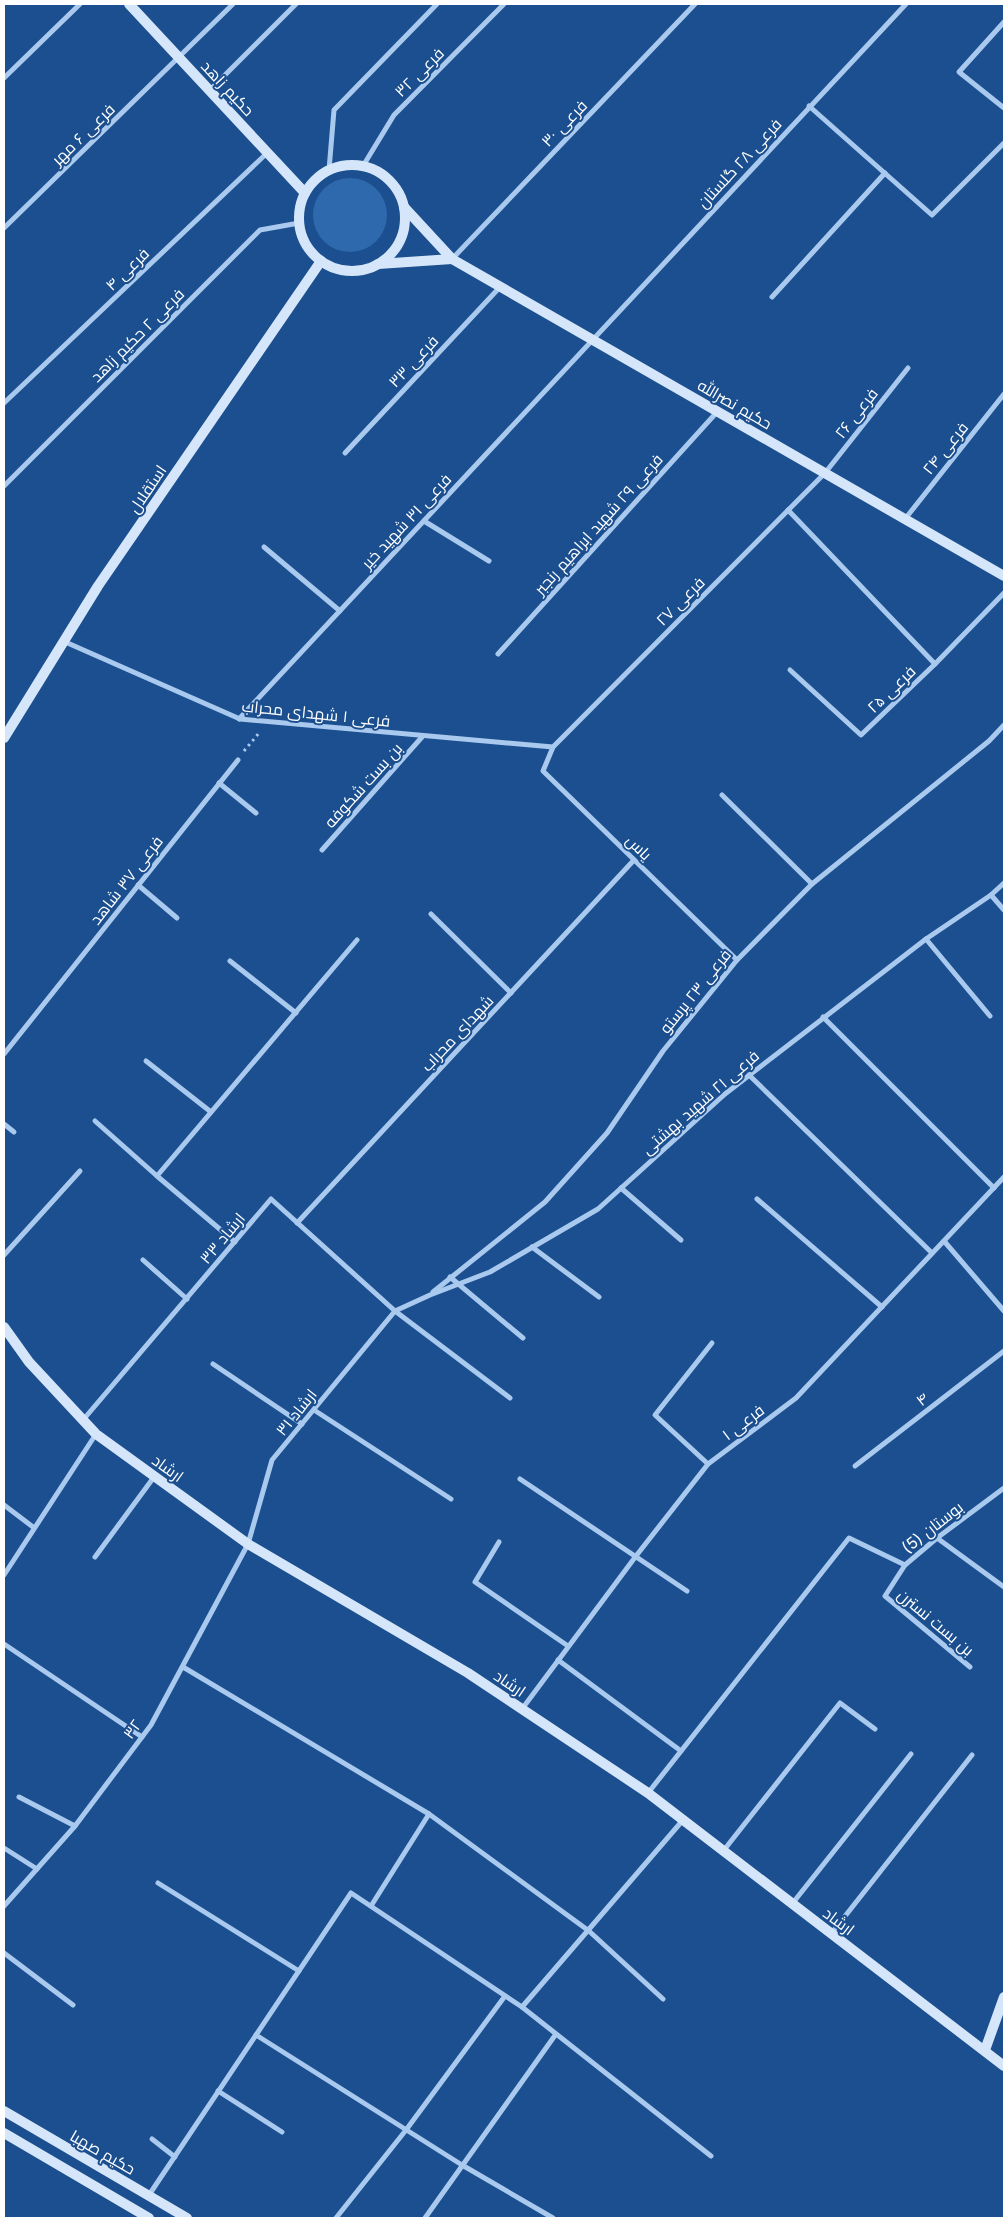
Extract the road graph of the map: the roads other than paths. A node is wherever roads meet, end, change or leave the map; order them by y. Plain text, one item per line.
1 (80, 4) edge
2 (129, 4) edge
3 (233, 4) edge
4 (296, 4) edge
5 (437, 4) edge
6 (504, 4) edge
7 (695, 4) edge
8 (906, 4) edge
9 (1004, 22) edge
10 (179, 58) junction
11 (4, 78) edge
12 (209, 90) junction
13 (810, 106) junction
14 (1004, 106) edge
15 (1004, 143) edge
16 (267, 153) junction
17 (363, 166) junction
18 (329, 170) junction
19 (885, 173) junction
20 (305, 193) junction
21 (404, 207) junction
22 (299, 223) junction
23 (4, 228) edge
24 (452, 259) junction
25 (321, 261) junction
26 (378, 264) junction
27 (500, 287) junction
28 (772, 297) dead end
29 (591, 339) junction
30 (908, 368) dead end
31 (1004, 394) edge
32 (4, 403) edge
33 (717, 411) junction
34 (345, 452) dead end
35 (825, 473) junction
36 (4, 486) edge
37 (788, 510) junction
38 (905, 519) junction
39 (424, 521) junction
40 (264, 547) dead end
41 (490, 561) dead end
42 (1004, 576) edge
43 (1004, 592) edge
44 (340, 611) junction
45 (62, 641) junction
46 (498, 654) dead end
47 (935, 664) junction
48 (790, 670) dead end
49 (239, 719) junction
50 (1004, 725) edge
51 (422, 737) junction
52 (4, 738) edge
53 (553, 747) junction
54 (238, 760) road end
55 (218, 783) junction
56 (722, 795) dead end
57 (256, 813) dead end
58 (322, 850) dead end
59 (634, 860) junction
60 (1004, 883) edge
61 (812, 884) junction
62 (138, 885) junction
63 (991, 895) junction
64 (1004, 910) edge
65 (431, 914) dead end
66 (177, 918) dead end
67 (926, 939) junction
68 (357, 940) dead end
69 (737, 960) junction
70 (230, 961) dead end
71 (511, 993) junction
72 (296, 1012) junction
73 (990, 1016) dead end
74 (823, 1017) junction
75 (4, 1054) edge
76 (146, 1062) dead end
77 (749, 1075) junction
78 (211, 1112) junction
79 (95, 1121) dead end
80 (4, 1124) edge
81 (14, 1132) dead end
82 (80, 1171) dead end
83 (157, 1176) junction
84 (1004, 1177) edge
85 (621, 1188) junction
86 (994, 1188) junction
87 (757, 1198) dead end
88 (297, 1222) junction
89 (681, 1240) dead end
90 (944, 1241) junction
91 (235, 1242) junction
92 (532, 1247) junction
93 (932, 1253) junction
94 (4, 1255) edge
95 (143, 1260) dead end
96 (450, 1277) junction
97 (458, 1284) junction
98 (430, 1295) junction
99 (599, 1297) dead end
100 (187, 1298) junction
101 (882, 1307) junction
102 (395, 1311) junction
103 (1004, 1311) edge
104 (4, 1328) edge
105 (523, 1338) dead end
106 (712, 1343) dead end
107 (1004, 1350) edge
108 (213, 1364) dead end
109 (510, 1398) dead end
110 (314, 1410) junction
111 (83, 1421) junction
112 (302, 1424) junction
113 (96, 1434) junction
114 (708, 1464) junction
115 (855, 1466) dead end
116 (154, 1477) junction
117 (520, 1479) dead end
118 (1004, 1488) edge
119 (451, 1499) dead end
120 (4, 1505) edge
121 (34, 1527) junction
122 (937, 1538) junction
123 (499, 1542) dead end
124 (248, 1544) junction
125 (636, 1556) junction
126 (95, 1557) dead end
127 (905, 1565) junction
128 (4, 1575) edge
129 (1004, 1588) edge
130 (687, 1591) dead end
131 (885, 1596) joint
132 (4, 1644) edge
133 (568, 1646) junction
134 (558, 1660) junction
135 (183, 1667) junction
136 (970, 1667) dead end
137 (522, 1708) junction
138 (875, 1729) dead end
139 (142, 1737) junction
140 (681, 1750) junction
141 (911, 1754) dead end
142 (972, 1755) dead end
143 (648, 1793) junction
144 (19, 1797) dead end
145 (429, 1814) junction
146 (683, 1820) junction
147 (75, 1826) junction
148 (4, 1848) edge
149 (723, 1851) junction
150 (37, 1869) junction
151 (158, 1884) dead end
152 (792, 1904) junction
153 (4, 1906) edge
154 (371, 1906) junction
155 (589, 1931) junction
156 (831, 1934) junction
157 (4, 1953) edge
158 (299, 1971) junction
159 (505, 1996) junction
160 (1004, 1997) edge
161 (662, 1999) dead end
162 (73, 2005) dead end
163 (522, 2008) junction
164 (556, 2034) junction
165 (256, 2035) junction
166 (985, 2050) junction
167 (1004, 2066) edge
168 (218, 2091) junction
169 (4, 2111) edge
170 (406, 2130) junction
171 (282, 2132) dead end
172 (4, 2133) edge
173 (152, 2139) dead end
174 (712, 2156) dead end
175 (175, 2157) junction
176 (462, 2165) junction
177 (148, 2196) junction
178 (134, 2215) edge
179 (149, 2218) edge
180 (187, 2218) edge
181 (336, 2218) edge
182 (425, 2218) edge
183 (553, 2218) edge

1 - 11 street
2 - 10 street, حکیم زاهد
3 - 10 street, فرعی ۶ مهر
4 - 12 street
5 - 18 street
6 - 17 street, فرعی ۳۲
7 - 24 street, فرعی ۳۰
8 - 13 street, فرعی ۲۸ گلستان
9 - 14 street
10 - 12 street, حکیم زاهد
10 - 23 street, فرعی ۶ مهر
12 - 16 street, حکیم زاهد
13 - 19 street
13 - 29 street, فرعی ۲۸ گلستان
15 - 19 street
16 - 20 street, حکیم زاهد
16 - 32 street, فرعی ۴
17 - 18 street
17 - 21 street
18 - 20 street
19 - 28 street
20 - 22 street
21 - 24 street, حکیم نصرالله
21 - 26 street
22 - 25 street
22 - 36 street, فرعی ۲ حکیم زاهد
24 - 26 street
24 - 27 street, حکیم نصرالله
25 - 26 street
25 - 45 street, استقلال
27 - 29 street, حکیم نصرالله
27 - 34 street, فرعی ۳۳
29 - 33 street, حکیم نصرالله
29 - 39 street, فرعی ۳۱ شهید خیر
30 - 35 street, فرعی ۲۶
31 - 38 street, فرعی ۲۴
33 - 35 street, حکیم نصرالله
33 - 46 street, فرعی ۲۹ شهید ابراهیم رنجبر
35 - 37 street, فرعی ۲۷
35 - 38 street, حکیم نصرالله
37 - 47 street
37 - 53 street, فرعی ۲۷
38 - 42 street, حکیم نصرالله
39 - 41 street
39 - 44 street, فرعی ۳۱ شهید خیر
40 - 44 street
43 - 47 street, فرعی ۲۵
44 - 49 street, فرعی ۳۱ شهید خیر
45 - 49 street, فرعی ۱ شهدای محراب
45 - 52 street, استقلال
47 - 48 street, فرعی ۲۵
49 - 51 street, فرعی ۱ شهدای محراب
50 - 61 street, فرعی ۲۳ پرستو
51 - 53 street, فرعی ۱ شهدای محراب
51 - 58 street, بن بست شکوفه
53 - 59 street, یاس
54 - 55 street, فرعی ۳۷ شاهد
55 - 57 street
55 - 62 street, فرعی ۳۷ شاهد
56 - 61 street
59 - 69 street, یاس
59 - 71 street, شهدای محراب
60 - 63 street, فرعی ۲۱ شهید بهشتی
61 - 69 street, فرعی ۲۳ پرستو
62 - 66 street
62 - 75 street, فرعی ۳۷ شاهد
63 - 64 street
63 - 67 street, فرعی ۲۱ شهید بهشتی
65 - 71 street
67 - 73 street
67 - 74 street, فرعی ۲۱ شهید بهشتی
68 - 72 street
69 - 96 street, فرعی ۲۳ پرستو
70 - 72 street
71 - 88 street, شهدای محراب
72 - 78 street
74 - 77 street, فرعی ۲۱ شهید بهشتی
74 - 86 street
76 - 78 street
77 - 85 street, فرعی ۲۱ شهید بهشتی
77 - 93 street
78 - 83 street
79 - 83 street
80 - 81 street
82 - 94 street
83 - 91 street
84 - 86 street, فرعی ۱
85 - 89 street
85 - 92 street, فرعی ۲۱ شهید بهشتی
86 - 90 street, فرعی ۱
87 - 101 street
88 - 91 street, ارشاد ۳۳
88 - 102 street, ارشاد ۳۳
90 - 93 street, فرعی ۱
90 - 103 street
91 - 100 street, ارشاد ۳۳
92 - 97 street, فرعی ۲۱ شهید بهشتی
92 - 99 street
93 - 101 street, فرعی ۱
95 - 100 street
96 - 97 street
96 - 98 street, فرعی ۲۳ پرستو
97 - 98 street, فرعی ۲۱ شهید بهشتی
97 - 105 street
98 - 102 street, فرعی ۲۱ شهید بهشتی
100 - 111 street, ارشاد ۳۳
101 - 114 street, فرعی ۱
102 - 109 street, ارشاد ۳۳
102 - 110 street, ارشاد ۳۱
104 - 111 street, ارشاد
106 - 114 street
107 - 115 street, ۴
108 - 112 street
110 - 112 street, ارشاد ۳۱
110 - 119 street
111 - 113 street, ارشاد
112 - 124 street, ارشاد ۳۱
113 - 116 street, ارشاد
113 - 121 street
114 - 125 street, فرعی ۱
116 - 124 street, ارشاد
116 - 126 street
117 - 125 street
118 - 122 street, بوستان (5)
120 - 121 street
121 - 128 street
122 - 127 street, بوستان (5)
122 - 129 street
123 - 133 street
124 - 135 street, ۳۲
124 - 137 street, ارشاد
125 - 130 street
125 - 133 street, فرعی ۱
127 - 131 street, بوستان (5)
127 - 140 street
131 - 136 street, بن بست نسترن
132 - 139 street
133 - 134 street, فرعی ۱
134 - 137 street, فرعی ۱
134 - 140 street
135 - 139 street, ۳۲
135 - 145 street
137 - 143 street, ارشاد
138 - 149 street
139 - 147 street, ۳۲
140 - 143 street
141 - 152 street
142 - 156 street
143 - 146 street, ارشاد
144 - 147 street
145 - 154 street
145 - 155 street
146 - 149 street, ارشاد
146 - 155 street
147 - 150 street, ۳۲
148 - 150 street
149 - 152 street, ارشاد
150 - 153 street, ۳۲
151 - 158 street
152 - 156 street, ارشاد
154 - 158 street
154 - 159 street
155 - 161 street
155 - 163 street
156 - 166 street, ارشاد
157 - 162 street
158 - 165 street
159 - 163 street
159 - 170 street
160 - 166 street
163 - 164 street
164 - 174 street
164 - 176 street
165 - 168 street
165 - 170 street
166 - 167 street, ارشاد
168 - 171 street
168 - 175 street
169 - 177 street, حکیم صهبا
170 - 176 street
170 - 181 street
172 - 178 street, حکیم صهبا
173 - 175 street
175 - 177 street
176 - 182 street
176 - 183 street
177 - 178 street
177 - 180 street, حکیم صهبا
178 - 179 street, حکیم صهبا

